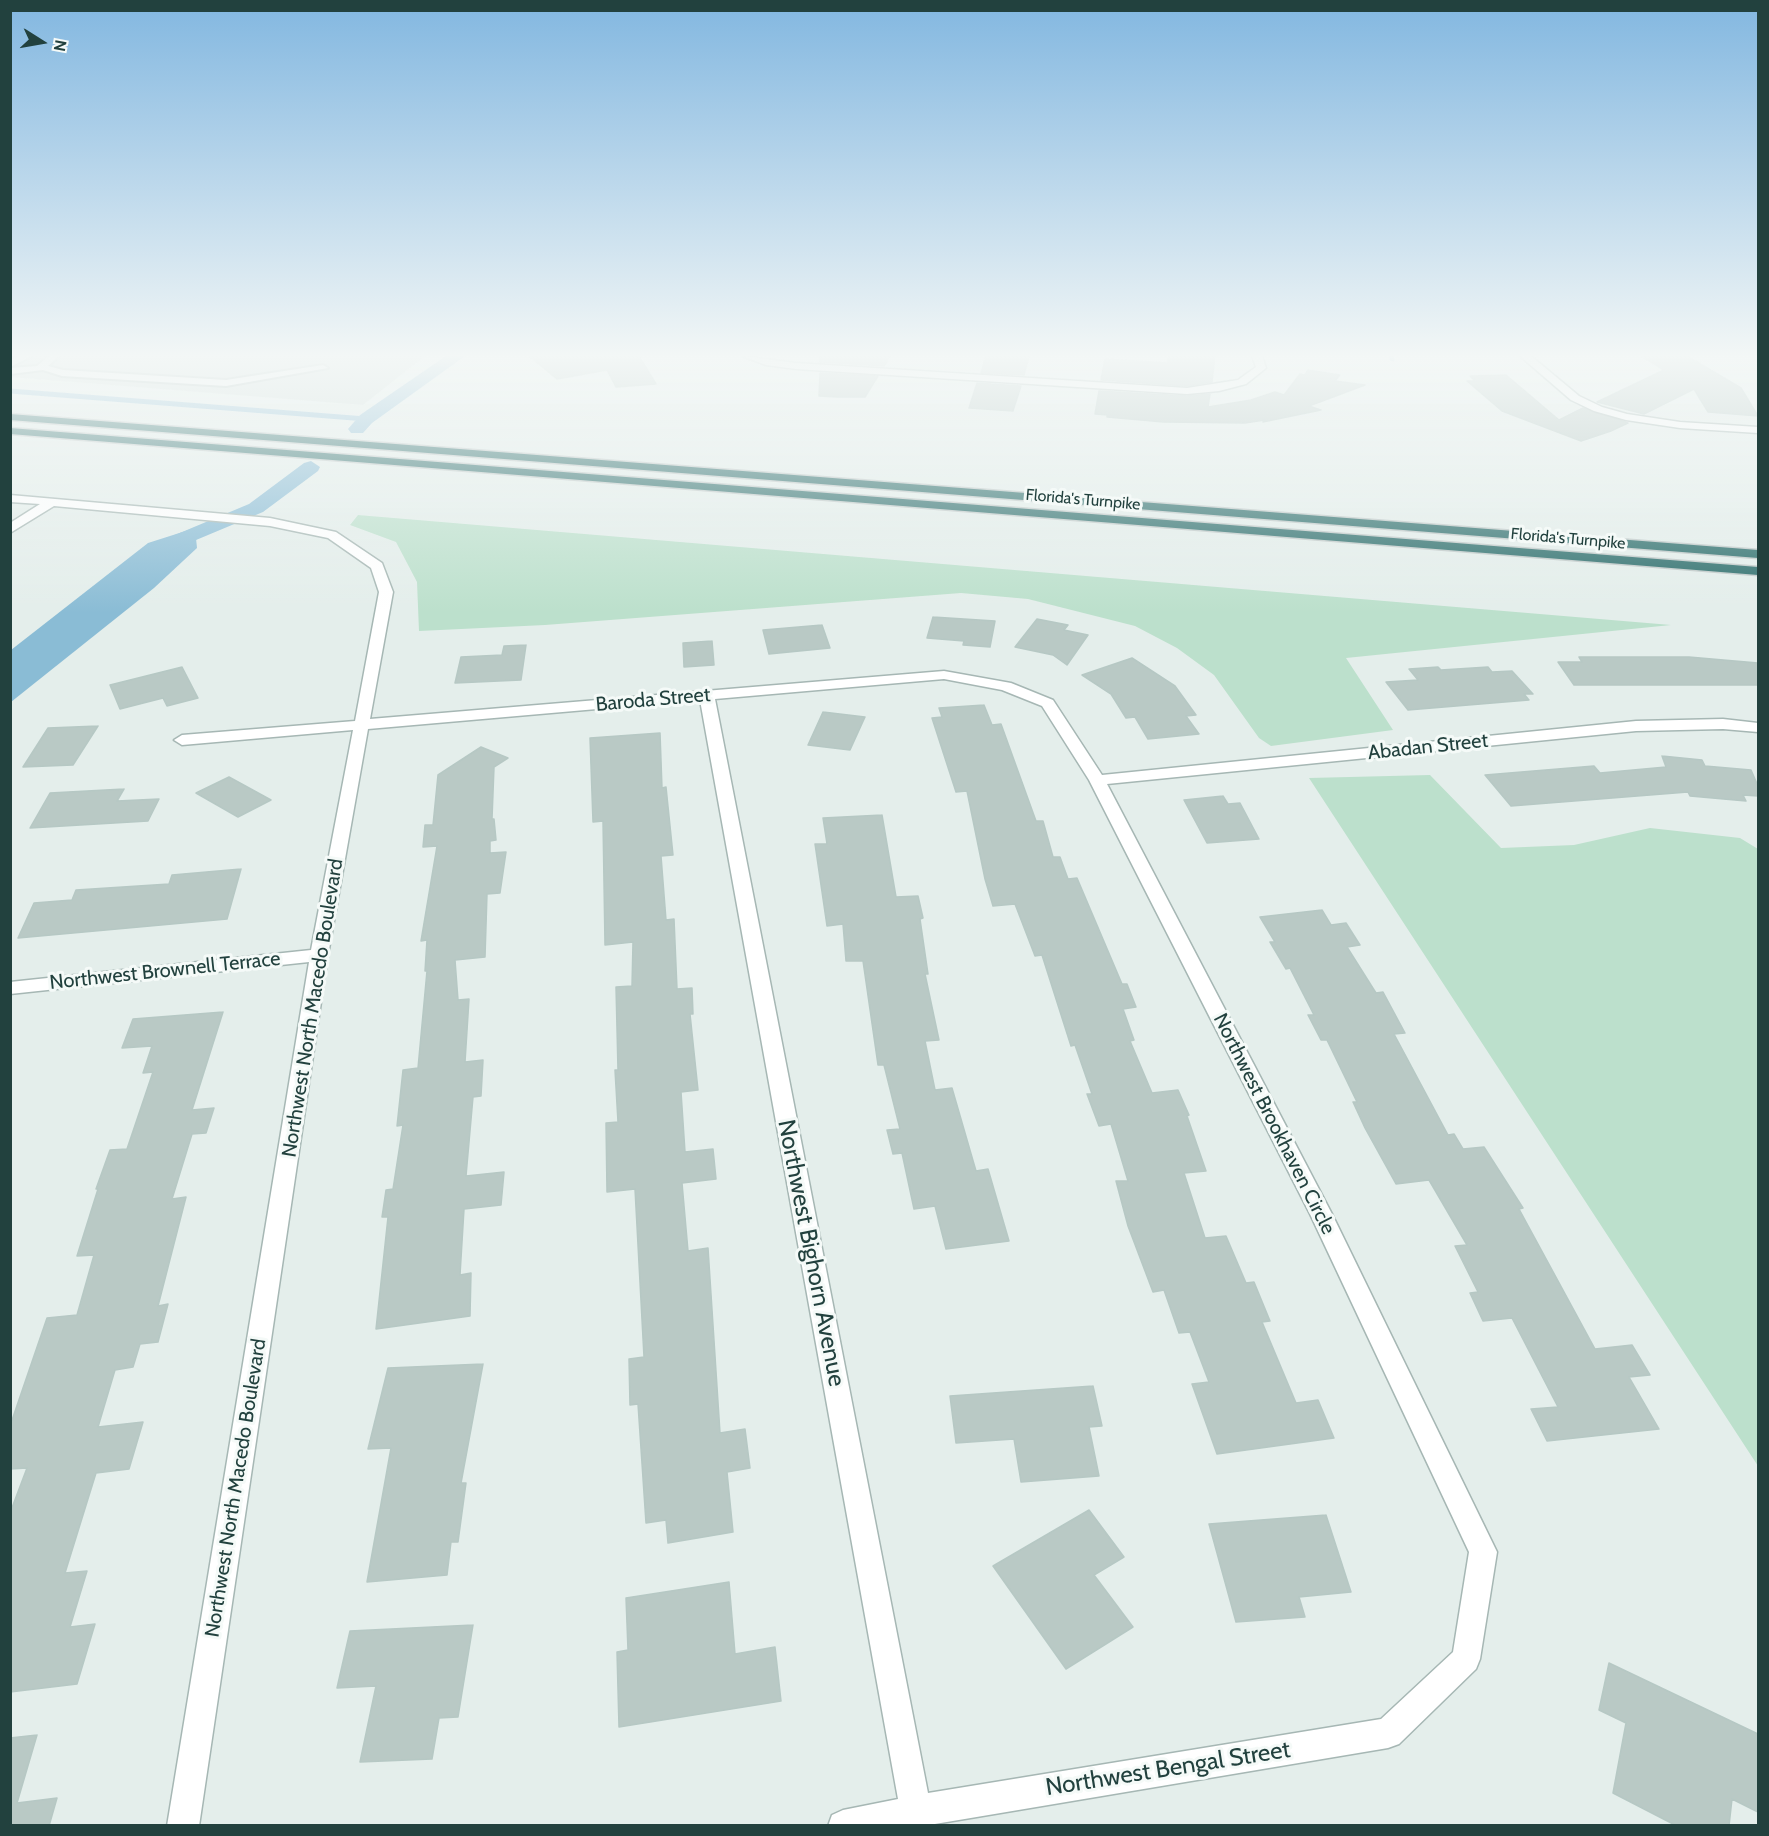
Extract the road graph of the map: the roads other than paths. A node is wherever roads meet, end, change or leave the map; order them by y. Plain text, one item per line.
1 (143, 442) edge
2 (325, 442) edge
3 (10, 498) edge
4 (53, 501) junction
5 (10, 529) edge
6 (1758, 554) edge
7 (1758, 571) edge
8 (944, 675) joint
9 (707, 696) junction
10 (362, 724) junction
11 (1758, 727) edge
12 (182, 740) dead end
13 (1097, 780) junction
14 (319, 955) junction
15 (10, 988) edge
16 (1466, 1659) joint
17 (916, 1811) junction
18 (183, 1826) edge
19 (843, 1826) edge

1 - 7 highway, Florida's Turnpike
2 - 6 highway, Florida's Turnpike
3 - 4 street, Northwest North Macedo Boulevard
4 - 5 street
4 - 10 street, Northwest North Macedo Boulevard
8 - 9 street, Baroda Street
8 - 13 street, Northwest Brookhaven Circle
9 - 10 street, Baroda Street
9 - 17 street, Northwest Bighorn Avenue
10 - 12 street, Baroda Street
10 - 14 street, Northwest North Macedo Boulevard
11 - 13 street, Abadan Street
13 - 16 street, Northwest Brookhaven Circle
14 - 15 street, Northwest Brownell Terrace
14 - 18 street, Northwest North Macedo Boulevard
16 - 17 street, Northwest Bengal Street
17 - 19 street, Northwest Bengal Street

